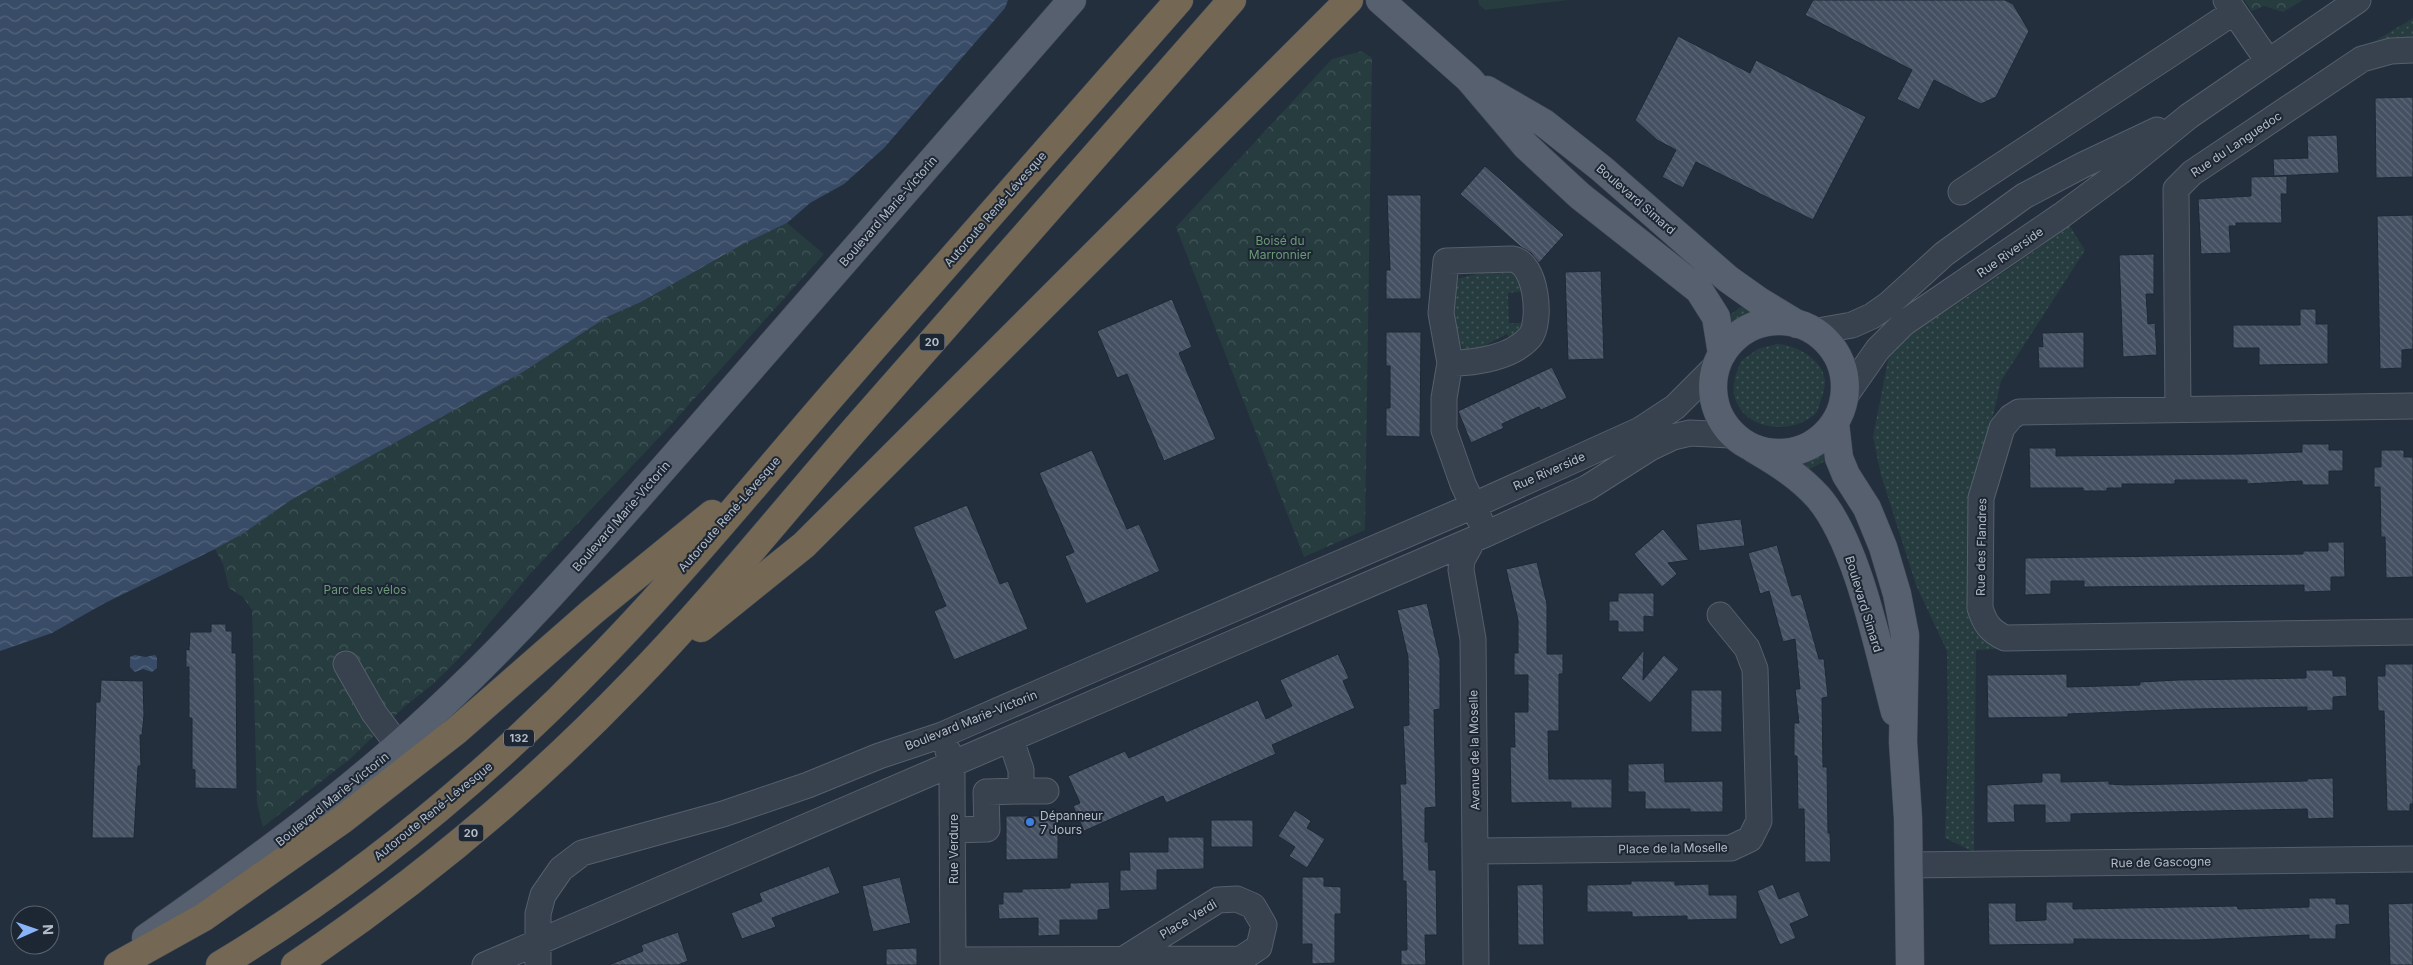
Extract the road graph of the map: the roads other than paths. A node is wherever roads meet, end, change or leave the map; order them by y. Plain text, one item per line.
1 (1072, 0) edge
2 (1179, 0) edge
3 (1232, 0) edge
4 (1349, 0) edge
5 (1380, 0) edge
6 (2358, 0) edge
7 (2230, 6) edge
8 (2413, 50) edge
9 (2268, 61) junction
10 (1469, 79) junction
11 (2189, 116) junction
12 (2003, 164) junction
13 (1961, 192) dead end
14 (2024, 196) junction
15 (2044, 228) junction
16 (1808, 328) junction
17 (1720, 360) junction
18 (1450, 363) junction
19 (2413, 406) edge
20 (2178, 408) junction
21 (1839, 411) junction
22 (1740, 440) junction
23 (774, 462) junction
24 (1473, 505) junction
25 (1479, 537) junction
26 (1364, 552) joint
27 (1720, 615) dead end
28 (2413, 632) edge
29 (346, 664) dead end
30 (632, 683) junction
31 (942, 734) junction
32 (1011, 740) junction
33 (1903, 742) junction
34 (398, 745) junction
35 (952, 765) junction
36 (1021, 791) junction
37 (1046, 791) dead end
38 (952, 830) junction
39 (1476, 851) junction
40 (2413, 860) edge
41 (1909, 865) junction
42 (538, 954) edge
43 (1124, 959) junction
44 (953, 962) edge
45 (107, 965) edge
46 (118, 965) edge
47 (220, 965) edge
48 (295, 965) edge
49 (484, 965) edge
50 (1476, 965) edge
51 (1910, 965) edge

1 - 34 main road, Boulevard Marie-Victorin
2 - 23 highway, Autoroute René-Lévesque
3 - 30 highway, 20
4 - 30 highway
5 - 10 main road, Boulevard Simard
6 - 9 street, Rue Riverside
7 - 9 street
7 - 12 street
8 - 20 street, Rue du Languedoc
9 - 11 street, Rue Riverside
10 - 16 main road, Boulevard Simard
10 - 17 main road, Boulevard Simard
11 - 14 street, Rue Riverside
11 - 15 street, Rue Riverside
12 - 13 street
12 - 14 street
14 - 15 street
14 - 16 street, Rue Riverside
15 - 21 street, Rue Riverside
16 - 17 main road
16 - 21 main road
17 - 22 main road
17 - 24 street, Rue Riverside
18 - 18 street
18 - 24 street
19 - 20 street, Rue des Flandres
20 - 28 street, Rue des Flandres
21 - 22 main road
21 - 33 main road, Boulevard Simard
22 - 25 street
22 - 33 main road, Boulevard Simard
23 - 46 highway
23 - 47 highway, Autoroute René-Lévesque / 132
24 - 25 street
24 - 26 street, Rue Riverside
25 - 32 street
25 - 39 street, Avenue de la Moselle
26 - 31 street, Boulevard Marie-Victorin
27 - 39 street, Place de la Moselle
29 - 34 street
30 - 48 highway, 20
31 - 35 street, Rue Verdure
31 - 42 street, Boulevard Marie-Victorin
32 - 35 street
32 - 36 street
33 - 41 main road, Boulevard Simard
34 - 45 main road, Boulevard Marie-Victorin
35 - 38 street, Rue Verdure
35 - 42 street
36 - 37 street
36 - 38 street
38 - 44 street, Rue Verdure
39 - 50 street, Avenue de la Moselle
40 - 41 street, Rue de Gascogne
41 - 51 main road, Boulevard Simard
42 - 49 street
43 - 43 street, Place Verdi
43 - 44 street, Place Verdi

